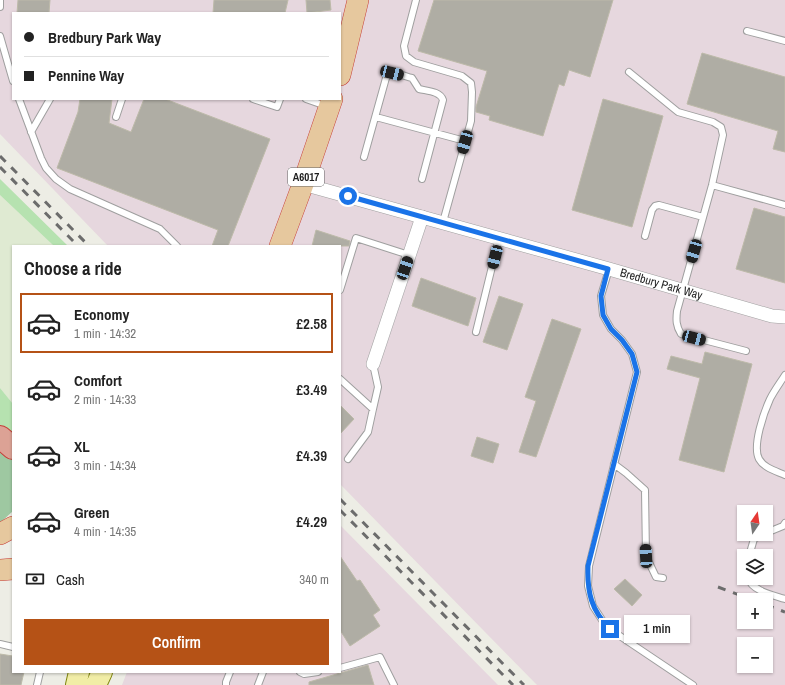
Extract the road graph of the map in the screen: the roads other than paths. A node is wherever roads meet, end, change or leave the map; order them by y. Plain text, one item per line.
1 (0, 0) edge
2 (358, 0) edge
3 (416, 0) edge
4 (0, 7) edge
5 (747, 31) dead end
6 (0, 36) edge
7 (785, 41) edge
8 (341, 71) edge
9 (629, 72) dead end
10 (12, 78) edge
11 (19, 100) edge
12 (49, 100) edge
13 (122, 100) edge
14 (256, 100) edge
15 (280, 100) edge
16 (312, 100) edge
17 (331, 103) edge
18 (376, 116) junction
19 (116, 117) dead end
20 (31, 132) junction
21 (435, 133) junction
22 (465, 142) junction
23 (364, 157) dead end
24 (422, 179) dead end
25 (303, 184) junction
26 (712, 185) junction
27 (785, 205) edge
28 (422, 217) junction
29 (703, 217) junction
30 (443, 222) junction
31 (645, 236) dead end
32 (499, 238) junction
33 (176, 245) edge
34 (280, 245) edge
35 (409, 255) junction
36 (608, 269) junction
37 (341, 287) edge
38 (682, 290) junction
39 (785, 317) edge
40 (476, 332) dead end
41 (746, 351) dead end
42 (373, 364) joint
43 (785, 375) edge
44 (341, 380) edge
45 (373, 409) junction
46 (0, 437) edge
47 (12, 447) edge
48 (348, 459) dead end
49 (614, 464) junction
50 (785, 476) edge
51 (785, 523) edge
52 (12, 528) edge
53 (773, 530) edge
54 (0, 534) edge
55 (12, 569) edge
56 (0, 570) edge
57 (663, 578) dead end
58 (753, 585) edge
59 (785, 599) edge
60 (0, 644) edge
61 (12, 647) edge
62 (341, 668) edge
63 (40, 673) edge
64 (79, 673) edge
65 (230, 673) edge
66 (263, 673) edge
67 (37, 685) edge
68 (76, 685) edge
69 (226, 685) edge
70 (258, 685) edge
71 (394, 685) edge
72 (693, 685) edge

1 - 4 lane
2 - 8 highway
3 - 22 lane
5 - 7 lane
6 - 10 lane
9 - 26 lane
11 - 20 lane
12 - 20 lane
13 - 19 lane
14 - 15 lane
16 - 17 lane
17 - 25 highway, A6017
18 - 21 lane
18 - 21 lane
18 - 23 lane
20 - 33 lane
21 - 22 lane
21 - 24 lane
22 - 30 lane
25 - 28 street, Bredbury Park Way
25 - 34 highway, A6017
26 - 27 lane
26 - 29 lane
28 - 30 street, Bredbury Park Way
28 - 35 street
29 - 31 lane
29 - 38 lane
30 - 32 street, Bredbury Park Way
32 - 36 street, Bredbury Park Way
32 - 40 lane
35 - 37 lane
35 - 42 street
36 - 38 street, Bredbury Park Way
36 - 49 lane
38 - 39 street, Bredbury Park Way
38 - 41 lane
42 - 45 lane
43 - 50 lane
44 - 45 lane
45 - 48 lane
46 - 47 highway
49 - 57 lane
49 - 72 lane
51 - 53 lane
52 - 54 highway
55 - 56 highway
58 - 59 lane
60 - 61 lane
62 - 71 lane
63 - 67 lane
64 - 68 main road
65 - 69 lane
66 - 70 lane

